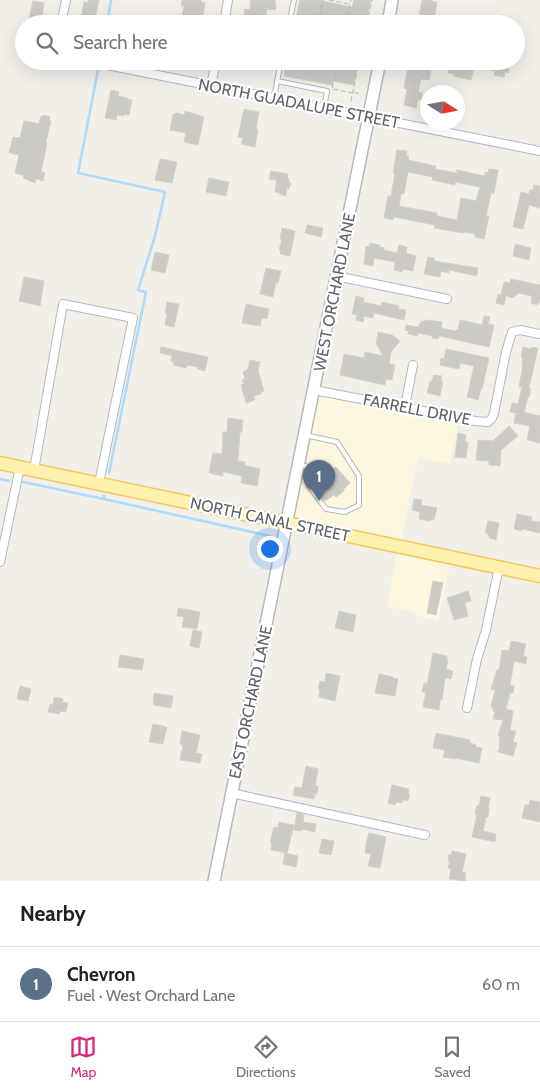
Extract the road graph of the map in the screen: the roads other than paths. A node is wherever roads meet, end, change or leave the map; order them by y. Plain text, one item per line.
1 (66, 0) edge
2 (228, 0) edge
3 (294, 0) edge
4 (392, 0) edge
5 (63, 15) edge
6 (226, 15) edge
7 (291, 15) edge
8 (390, 15) edge
9 (132, 70) edge
10 (215, 70) edge
11 (279, 70) edge
12 (378, 70) edge
13 (277, 81) junction
14 (212, 86) junction
15 (274, 98) junction
16 (324, 108) junction
17 (369, 117) junction
18 (540, 151) edge
19 (336, 276) junction
20 (448, 299) dead end
21 (540, 334) edge
22 (413, 365) dead end
23 (314, 390) junction
24 (405, 406) junction
25 (305, 434) junction
26 (0, 462) edge
27 (299, 465) junction
28 (20, 467) junction
29 (34, 470) junction
30 (99, 483) junction
31 (287, 523) junction
32 (0, 562) edge
33 (499, 567) junction
34 (540, 576) edge
35 (467, 708) dead end
36 (232, 793) junction
37 (425, 836) dead end
38 (214, 881) edge

1 - 5 street
2 - 6 street
3 - 7 lane
4 - 8 street
9 - 14 street, NORTH GUADALUPE STREET
10 - 14 street
11 - 13 lane
12 - 17 street, WEST ORCHARD LANE
13 - 15 lane
13 - 16 lane
14 - 15 street, NORTH GUADALUPE STREET
15 - 16 street, NORTH GUADALUPE STREET
16 - 17 street, NORTH GUADALUPE STREET
17 - 18 street, NORTH GUADALUPE STREET
17 - 19 street, WEST ORCHARD LANE
19 - 20 street
19 - 23 street, WEST ORCHARD LANE
21 - 24 street, FARRELL DRIVE
22 - 24 street
23 - 24 street, FARRELL DRIVE
23 - 25 street, WEST ORCHARD LANE
25 - 27 street, WEST ORCHARD LANE
25 - 27 lane
26 - 28 main road, NORTH CANAL STREET
27 - 31 street, WEST ORCHARD LANE
28 - 29 main road, NORTH CANAL STREET
28 - 32 street
29 - 30 main road, NORTH CANAL STREET
29 - 30 street
30 - 31 main road, NORTH CANAL STREET
31 - 33 main road, NORTH CANAL STREET
31 - 36 street, EAST ORCHARD LANE
33 - 34 main road, NORTH CANAL STREET
33 - 35 street
36 - 37 street
36 - 38 street, EAST ORCHARD LANE

